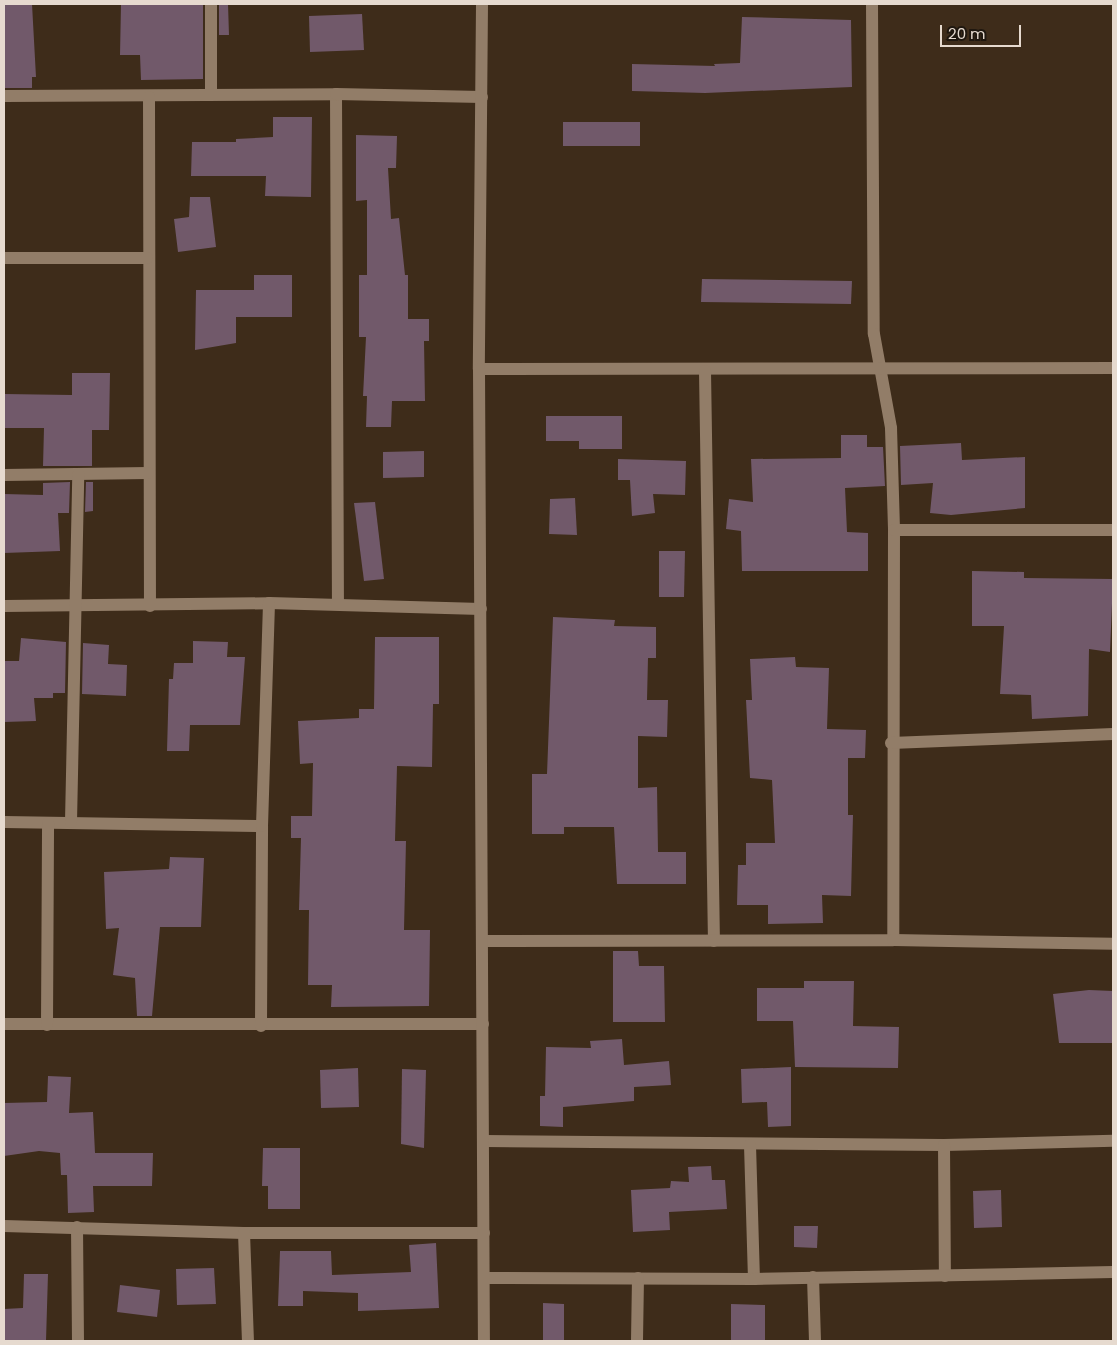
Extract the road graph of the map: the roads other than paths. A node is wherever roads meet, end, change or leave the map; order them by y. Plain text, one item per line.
1 (211, 4) edge
2 (482, 4) edge
3 (872, 4) edge
4 (336, 94) junction
5 (212, 95) junction
6 (4, 96) edge
7 (149, 97) junction
8 (482, 97) junction
9 (4, 258) edge
10 (147, 258) junction
11 (879, 368) junction
12 (1113, 368) edge
13 (479, 369) junction
14 (705, 371) junction
15 (148, 473) junction
16 (78, 474) junction
17 (4, 475) edge
18 (894, 530) junction
19 (1113, 530) edge
20 (269, 604) junction
21 (338, 604) junction
22 (4, 606) edge
23 (76, 606) junction
24 (150, 606) junction
25 (481, 609) junction
26 (1113, 734) edge
27 (891, 744) junction
28 (4, 822) edge
29 (70, 822) junction
30 (48, 823) junction
31 (262, 826) junction
32 (892, 940) junction
33 (483, 941) junction
34 (714, 941) junction
35 (1113, 944) edge
36 (4, 1024) edge
37 (483, 1024) junction
38 (47, 1025) junction
39 (261, 1026) junction
40 (485, 1141) junction
41 (1113, 1141) edge
42 (750, 1145) junction
43 (944, 1145) junction
44 (4, 1226) edge
45 (77, 1227) junction
46 (244, 1233) junction
47 (484, 1233) junction
48 (1113, 1272) edge
49 (945, 1276) junction
50 (813, 1277) junction
51 (484, 1278) junction
52 (638, 1278) junction
53 (754, 1279) junction
54 (78, 1341) edge
55 (248, 1341) edge
56 (484, 1341) edge
57 (637, 1341) edge
58 (815, 1341) edge

1 - 5 street
2 - 8 street
3 - 11 street
4 - 5 street
4 - 8 street
4 - 21 street
5 - 7 street
6 - 7 street
7 - 10 street
8 - 13 street
9 - 10 street
10 - 15 street
11 - 12 street
11 - 14 street
11 - 18 street
13 - 14 street
13 - 25 street
14 - 34 street
15 - 16 street
15 - 24 street
16 - 17 street
16 - 23 street
18 - 19 street
18 - 27 street
20 - 21 street
20 - 24 street
20 - 31 street
21 - 25 street
22 - 23 street
23 - 24 street
23 - 29 street
25 - 33 street
26 - 27 street
27 - 32 street
28 - 30 street
29 - 30 street
29 - 31 street
30 - 38 street
31 - 39 street
32 - 34 street
32 - 35 street
33 - 34 street
33 - 37 street
36 - 38 street
37 - 39 street
37 - 40 street
38 - 39 street
40 - 42 street
40 - 47 street
41 - 43 street
42 - 43 street
42 - 53 street
43 - 49 street
44 - 45 street
45 - 46 street
45 - 54 street
46 - 47 street
46 - 55 street
47 - 51 street
48 - 49 street
49 - 50 street
50 - 53 street
50 - 58 street
51 - 52 street
51 - 56 street
52 - 53 street
52 - 57 street

